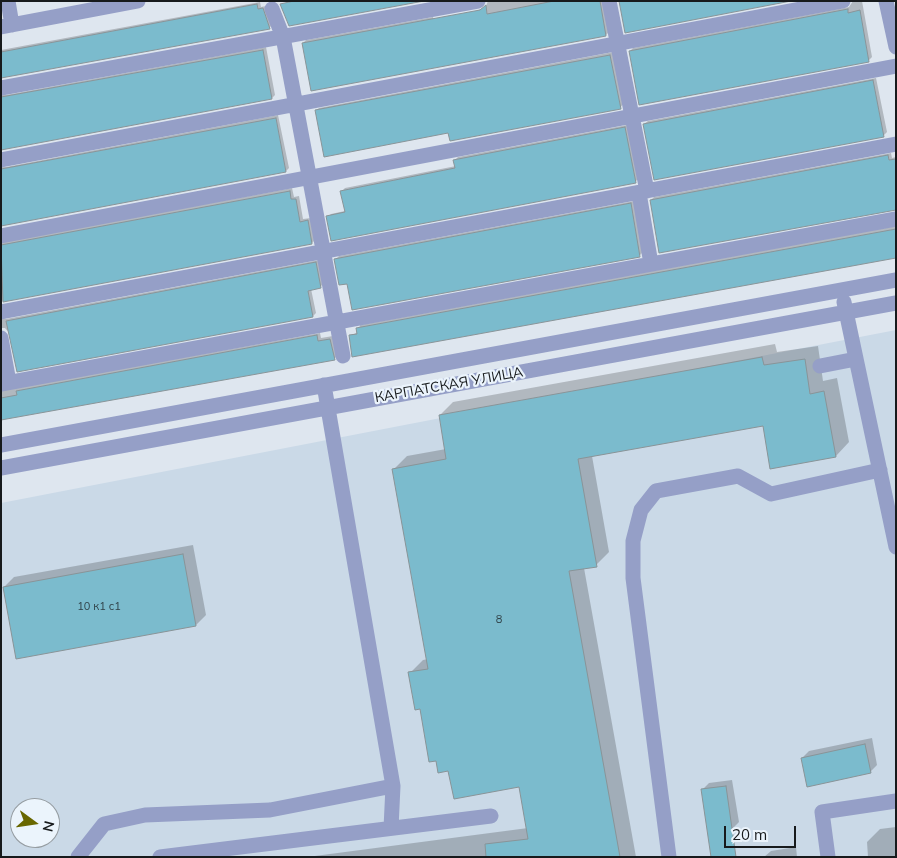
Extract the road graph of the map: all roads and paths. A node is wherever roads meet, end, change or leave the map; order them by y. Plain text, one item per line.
1 (8, 1) edge
2 (138, 1) edge
3 (478, 1) edge
4 (609, 1) edge
5 (843, 1) edge
6 (886, 1) edge
7 (447, 4) edge
8 (272, 9) dead end
9 (7, 26) edge
10 (283, 37) junction
11 (617, 44) junction
12 (896, 47) edge
13 (896, 66) edge
14 (1, 88) edge
15 (296, 104) junction
16 (632, 116) junction
17 (896, 144) edge
18 (1, 160) edge
19 (310, 177) junction
20 (643, 192) junction
21 (896, 218) edge
22 (1, 236) edge
23 (323, 252) junction
24 (651, 264) junction
25 (896, 280) edge
26 (842, 290) junction
27 (896, 302) edge
28 (1, 312) edge
29 (847, 312) junction
30 (336, 322) junction
31 (1, 338) edge
32 (342, 356) dead end
33 (856, 359) junction
34 (820, 366) dead end
35 (5, 383) edge
36 (324, 386) junction
37 (328, 408) junction
38 (1, 445) edge
39 (1, 468) edge
40 (880, 470) junction
41 (896, 547) edge
42 (393, 786) junction
43 (896, 801) edge
44 (491, 816) dead end
45 (391, 828) junction
46 (78, 857) edge
47 (160, 857) edge
48 (669, 857) edge
49 (828, 857) edge

1 - 9 street
2 - 9 street
3 - 7 street
4 - 11 street
5 - 11 street
6 - 12 street
7 - 10 street
8 - 10 street
10 - 14 street
10 - 15 street
11 - 15 street
11 - 16 street
13 - 16 street
15 - 18 street
15 - 19 street
16 - 19 street
16 - 20 street
17 - 20 street
19 - 22 street
19 - 23 street
20 - 23 street
20 - 24 street
21 - 24 street
23 - 28 street
23 - 30 street
24 - 30 street
25 - 26 street, КАРПАТСКАЯ УЛИЦА
26 - 29 street
26 - 36 street, КАРПАТСКАЯ УЛИЦА
27 - 29 street, КАРПАТСКАЯ УЛИЦА
29 - 33 street
29 - 37 street, КАРПАТСКАЯ УЛИЦА
30 - 32 street
30 - 35 street
31 - 35 street
33 - 34 street
33 - 40 street
36 - 37 street
36 - 38 street, КАРПАТСКАЯ УЛИЦА
37 - 39 street, КАРПАТСКАЯ УЛИЦА
37 - 42 street
40 - 41 street
40 - 48 street
42 - 45 street
42 - 46 street
43 - 49 street
44 - 45 street
45 - 47 street

